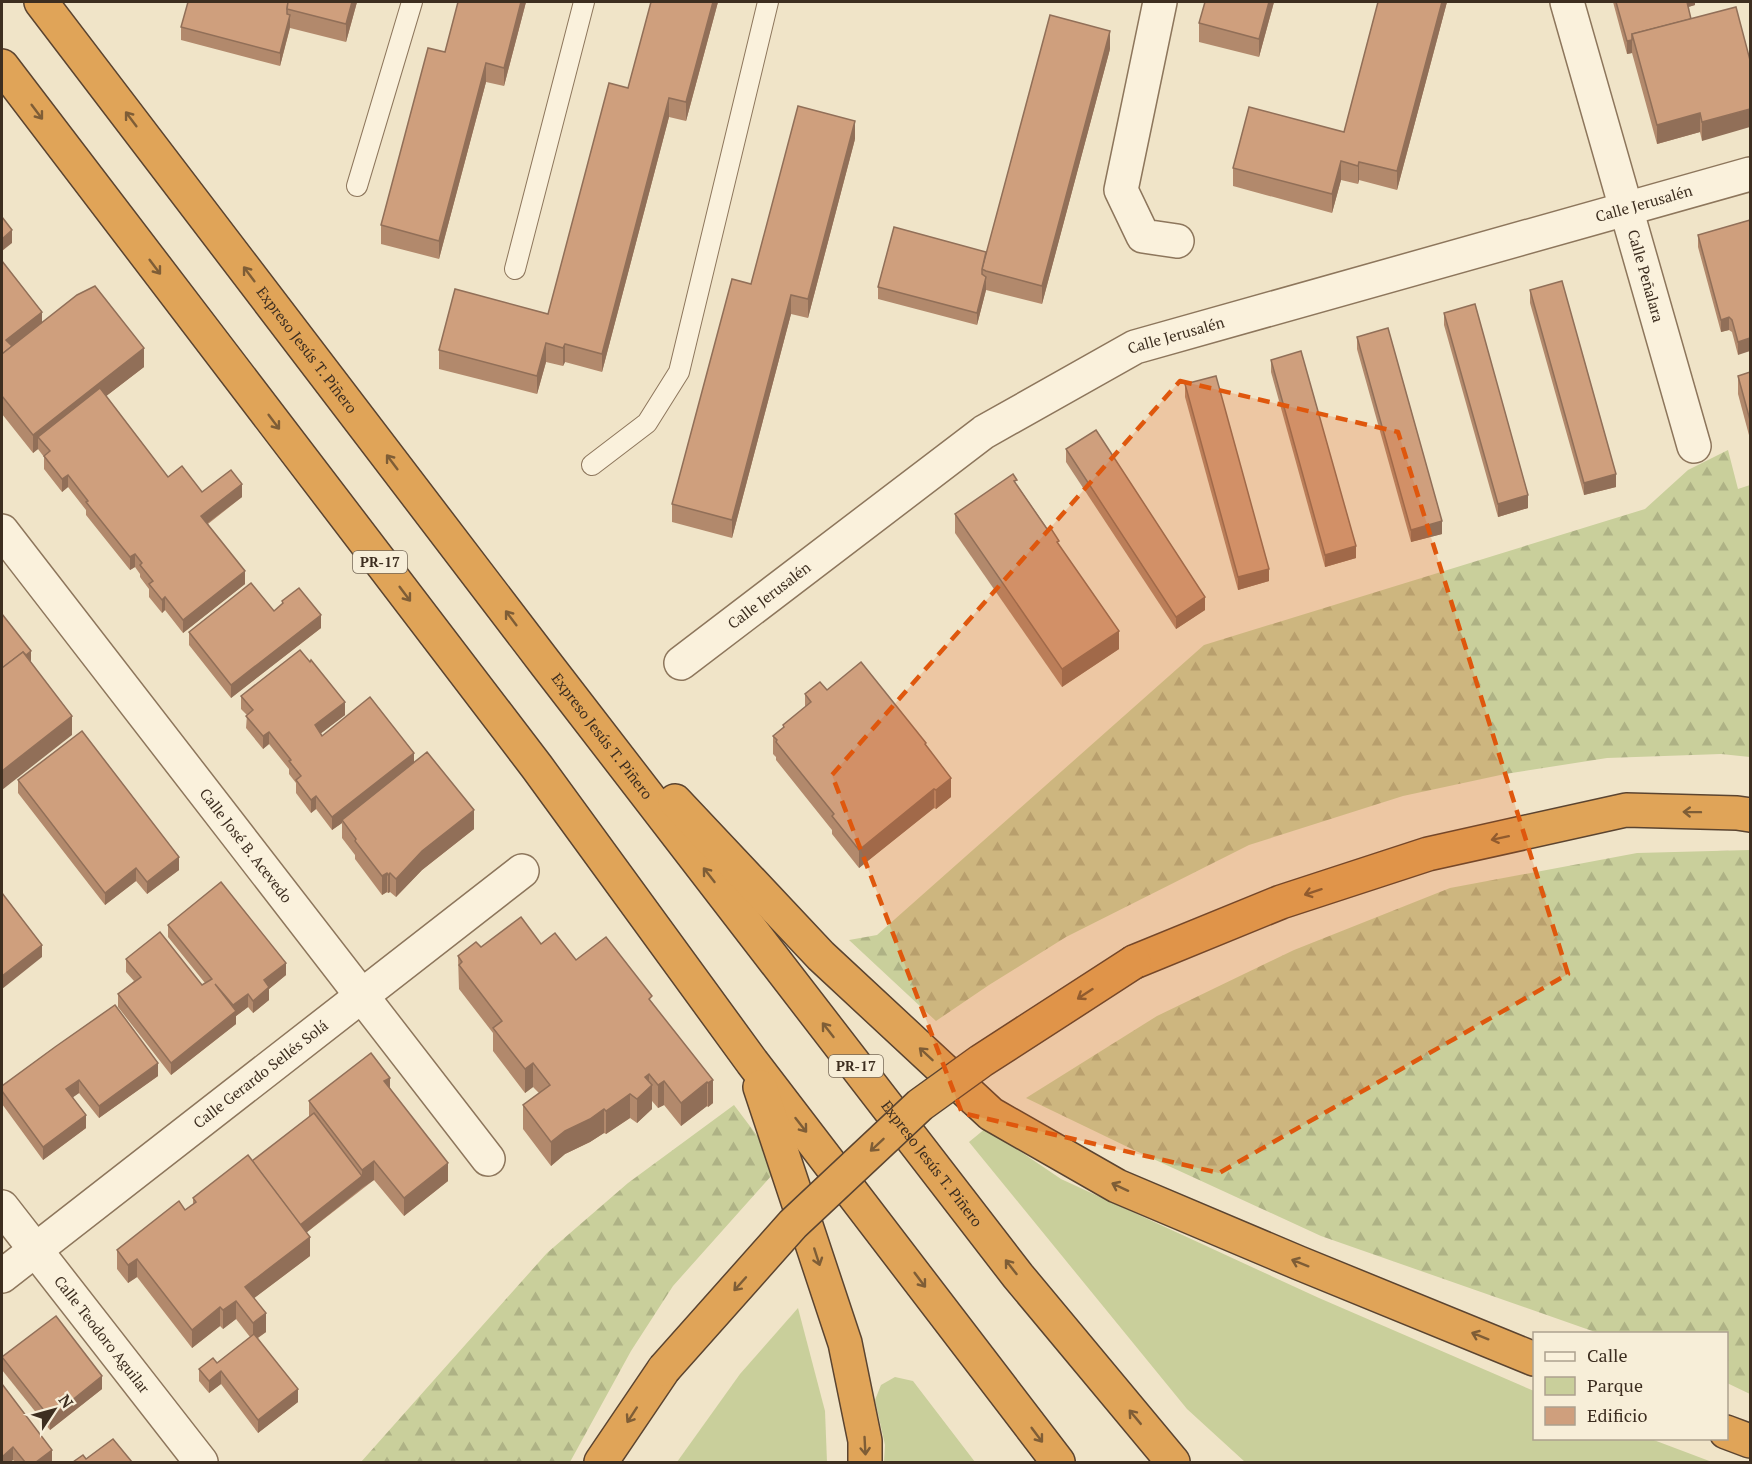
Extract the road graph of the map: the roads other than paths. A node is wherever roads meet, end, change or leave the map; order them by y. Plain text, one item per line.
1 (41, 2) edge
2 (412, 2) edge
3 (584, 2) edge
4 (768, 2) edge
5 (1160, 2) edge
6 (1567, 2) edge
7 (2, 66) edge
8 (1750, 174) edge
9 (357, 186) dead end
10 (1627, 208) junction
11 (1177, 242) dead end
12 (515, 269) dead end
13 (1694, 446) dead end
14 (592, 465) dead end
15 (2, 531) edge
16 (681, 663) dead end
17 (546, 664) junction
18 (1750, 815) edge
19 (522, 871) dead end
20 (361, 996) junction
21 (752, 1062) junction
22 (488, 1160) dead end
23 (2, 1207) edge
24 (35, 1250) junction
25 (2, 1276) edge
26 (1533, 1359) edge
27 (1728, 1433) edge
28 (1750, 1441) edge
29 (201, 1462) edge
30 (601, 1462) edge
31 (865, 1462) edge
32 (1058, 1462) edge
33 (1173, 1462) edge

17 -> 1 highway, Expreso Jesús T. Piñero / PR-17
2 - 9 lane
3 - 12 lane
4 - 14 lane
5 - 11 street
6 - 10 street, Calle Peñalara
7 -> 21 highway, PR-17
8 - 10 street, Calle Jerusalén
10 - 13 street, Calle Peñalara
10 - 16 street, Calle Jerusalén
15 - 20 street, Calle José B. Acevedo
26 -> 17 highway
33 -> 17 highway, Expreso Jesús T. Piñero / PR-17
18 -> 30 highway, bridge
19 - 20 street, Calle Gerardo Sellés Solá
20 - 22 street, Calle José B. Acevedo
20 - 24 street, Calle Gerardo Sellés Solá
21 -> 31 highway
21 -> 32 highway, PR-17
23 - 24 street, Calle Teodoro Aguilar
24 - 25 street, Calle Gerardo Sellés Solá
24 - 29 street, Calle Teodoro Aguilar
27 - 28 highway

